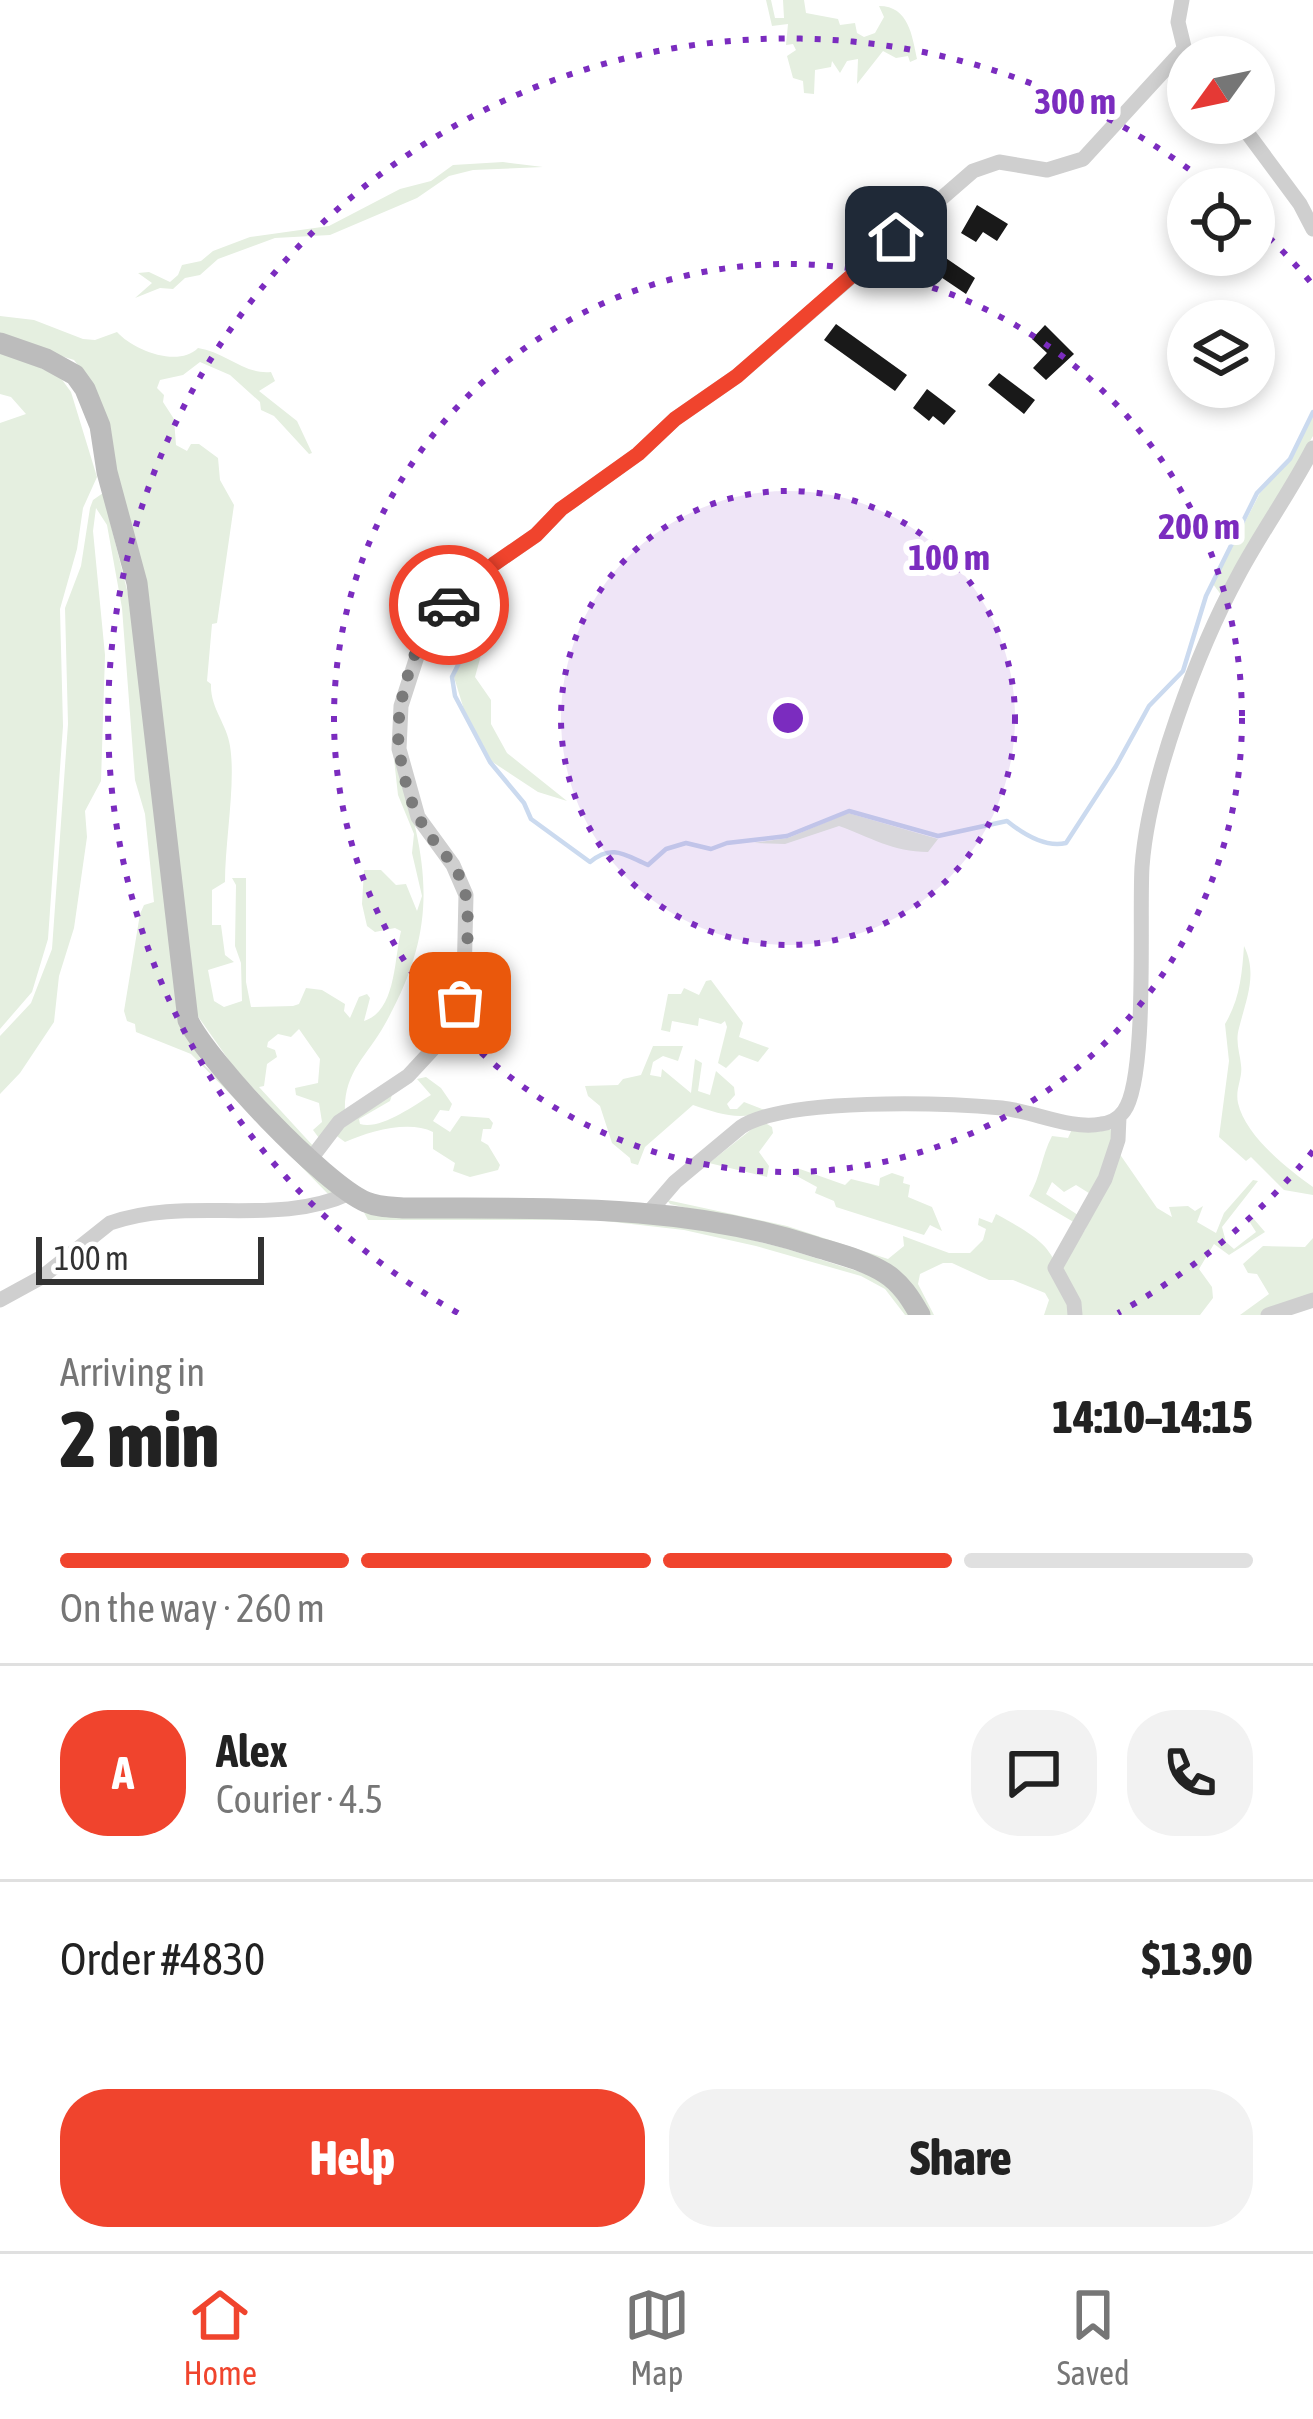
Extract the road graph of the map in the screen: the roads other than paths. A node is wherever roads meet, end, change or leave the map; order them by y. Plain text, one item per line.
1 (1182, 0) edge
2 (1181, 36) edge
3 (1167, 73) edge
4 (1256, 144) edge
5 (1313, 229) edge
6 (0, 343) edge
7 (1313, 448) edge
8 (1119, 1117) junction
9 (310, 1160) junction
10 (350, 1193) junction
11 (650, 1211) junction
12 (0, 1300) edge
13 (1313, 1300) edge
14 (920, 1315) edge
15 (1075, 1315) edge
16 (1268, 1315) edge

1 - 2 street
3 - 9 street
4 - 5 street
6 - 9 main road
7 - 8 street
8 - 11 street
8 - 15 street
9 - 10 main road
10 - 11 main road
10 - 12 street
11 - 14 main road
13 - 16 street

